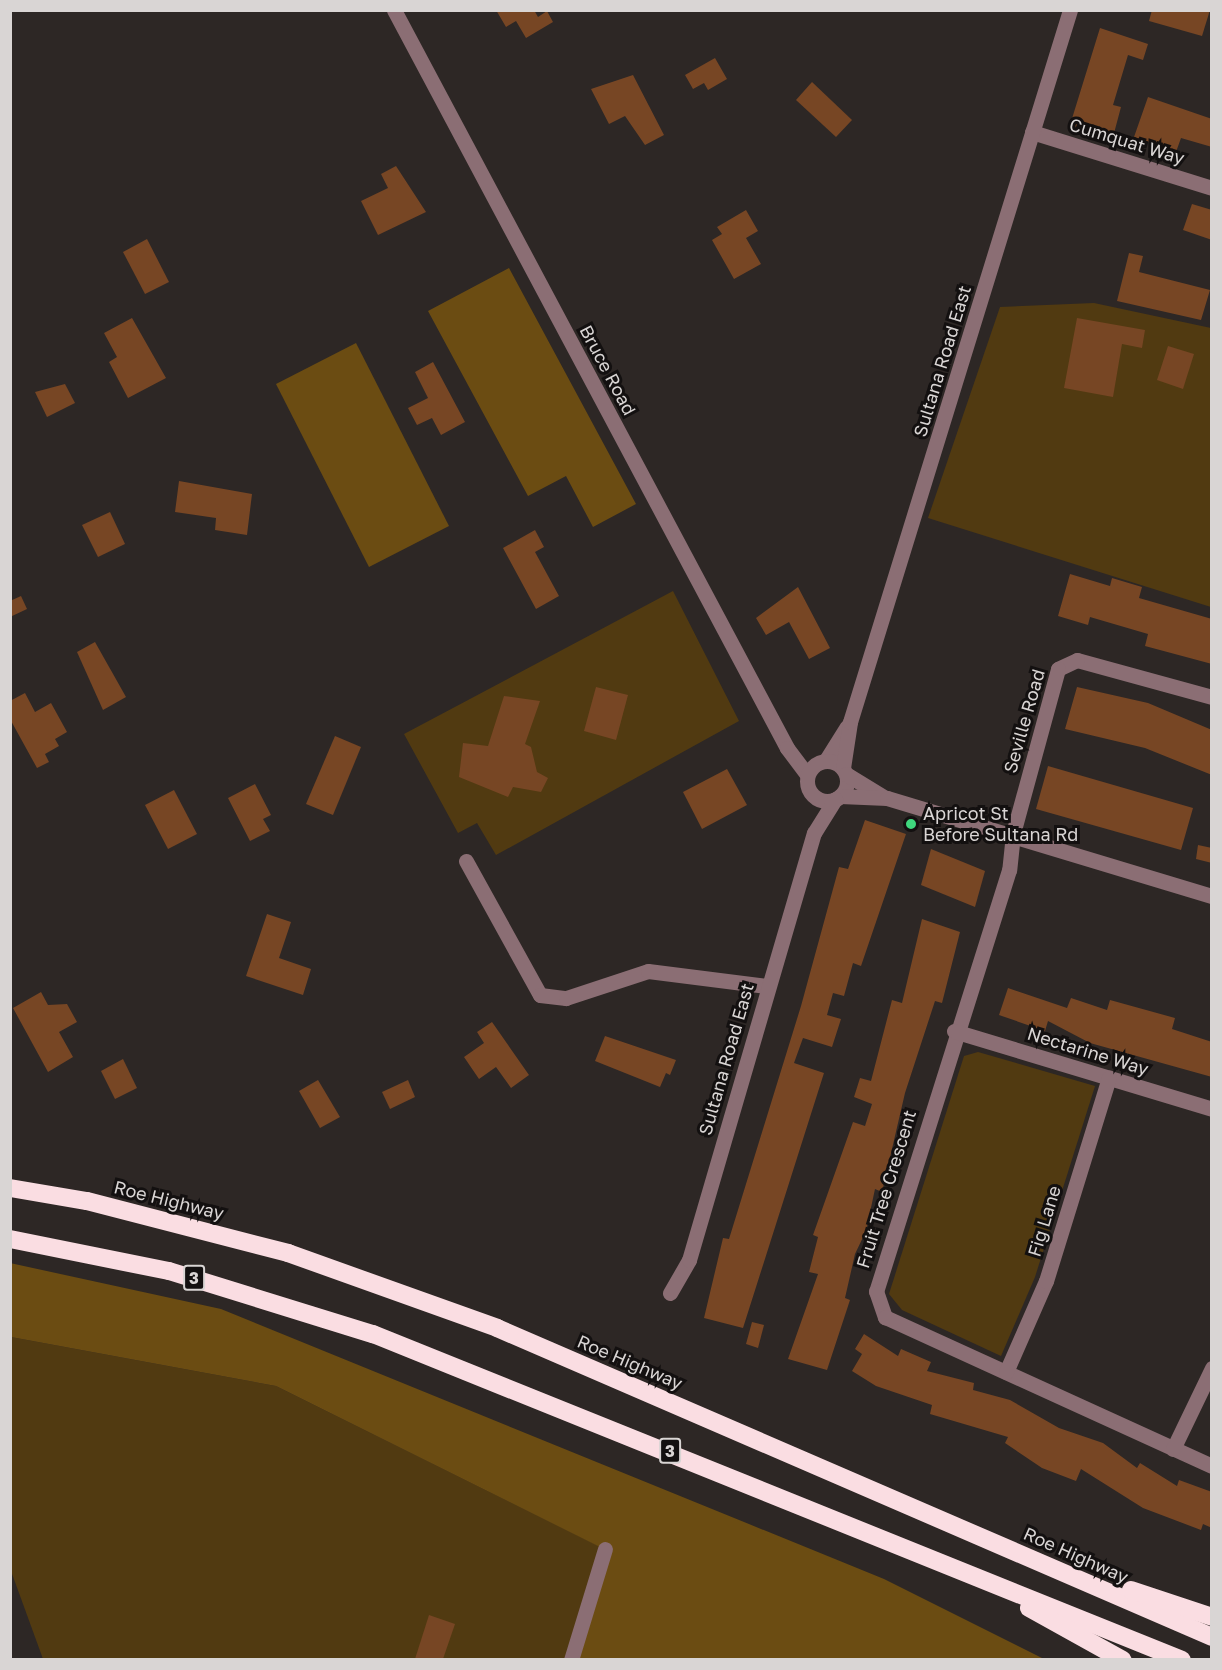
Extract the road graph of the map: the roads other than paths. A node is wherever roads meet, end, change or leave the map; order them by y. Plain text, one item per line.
1 (394, 10) edge
2 (1070, 10) edge
3 (1032, 132) junction
4 (1212, 188) edge
5 (1212, 698) edge
6 (850, 722) junction
7 (787, 748) junction
8 (823, 761) junction
9 (844, 771) junction
10 (807, 775) junction
11 (812, 794) junction
12 (837, 798) junction
13 (886, 798) junction
14 (814, 833) junction
15 (1012, 834) junction
16 (466, 861) dead end
17 (1212, 896) edge
18 (767, 986) junction
19 (954, 1031) junction
20 (1109, 1078) junction
21 (1212, 1109) edge
22 (10, 1188) edge
23 (10, 1239) edge
24 (670, 1293) dead end
25 (1212, 1368) edge
26 (1006, 1372) junction
27 (1173, 1449) junction
28 (1212, 1466) edge
29 (605, 1550) dead end
30 (1024, 1555) junction
31 (965, 1571) junction
32 (1212, 1617) edge
33 (1212, 1637) edge
34 (571, 1659) edge
35 (1123, 1659) edge
36 (1182, 1659) edge

1 - 7 street, Bruce Road
2 - 3 street, Sultana Road East
3 - 4 street, Cumquat Way
3 - 6 street, Sultana Road East
5 - 15 street, Seville Road
6 - 8 street, Sultana Road East
6 - 9 street, Sultana Road East
7 - 8 street
7 - 10 street, Bruce Road
8 - 9 street
8 - 10 street, Sultana Road East
9 - 12 street, Sultana Road East
9 - 13 street
10 - 11 street, Sultana Road East
11 - 12 street
11 - 14 street, Sultana Road East
12 - 13 street
12 - 14 street, Sultana Road East
13 - 15 street
14 - 18 street, Sultana Road East
15 - 17 street
15 - 19 street, Fruit Tree Crescent
16 - 18 street
18 - 24 street, Sultana Road East
19 - 20 street, Nectarine Way
19 - 26 street, Fruit Tree Crescent
20 - 21 street, Nectarine Way
20 - 26 street, Fig Lane
22 - 30 highway, Roe Highway
23 - 31 highway, 3
25 - 27 street
26 - 27 street, Fruit Tree Crescent
27 - 28 street, Fruit Tree Crescent
29 - 34 street
30 - 32 highway
30 - 33 highway, Roe Highway
31 - 35 highway
31 - 36 highway, 3

